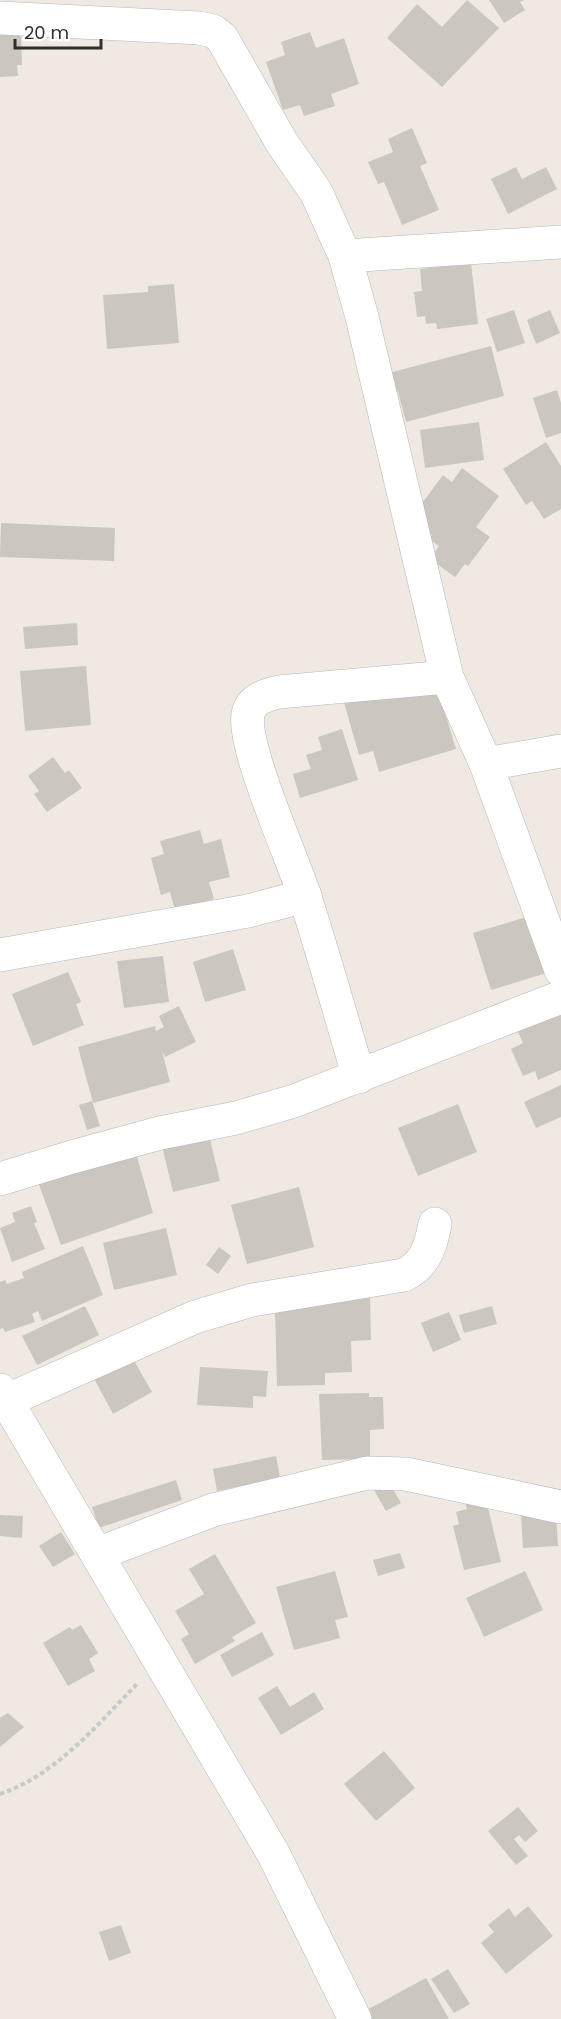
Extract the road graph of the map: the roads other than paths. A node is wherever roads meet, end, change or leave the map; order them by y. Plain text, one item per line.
1 (0, 18) edge
2 (561, 242) edge
3 (345, 256) junction
4 (447, 677) junction
5 (561, 751) edge
6 (486, 764) junction
7 (305, 896) junction
8 (0, 955) edge
9 (561, 970) edge
10 (561, 997) edge
11 (359, 1077) junction
12 (0, 1179) edge
13 (435, 1224) dead end
14 (3, 1395) edge
15 (561, 1507) edge
16 (97, 1554) junction
17 (355, 2019) edge

1 - 3 street
2 - 3 street
3 - 4 street
4 - 6 street
4 - 7 street
5 - 6 street
6 - 9 street
7 - 8 street
7 - 11 street
10 - 11 street
11 - 12 street
13 - 14 street
14 - 16 street
15 - 16 street
16 - 17 street

